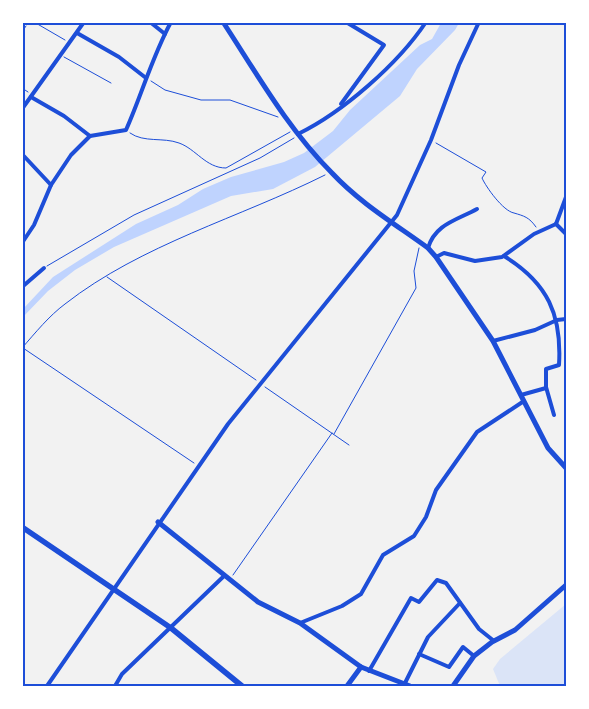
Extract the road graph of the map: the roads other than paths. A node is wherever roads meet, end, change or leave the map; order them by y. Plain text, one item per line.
1 (84, 22) edge
2 (150, 22) edge
3 (171, 22) edge
4 (222, 22) edge
5 (346, 22) edge
6 (426, 22) edge
7 (479, 22) edge
8 (76, 33) junction
9 (165, 34) junction
10 (146, 78) junction
11 (31, 96) junction
12 (338, 108) junction
13 (22, 109) edge
14 (296, 132) junction
15 (90, 136) junction
16 (22, 154) edge
17 (52, 185) junction
18 (566, 196) edge
19 (477, 209) dead end
20 (391, 223) junction
21 (556, 224) junction
22 (566, 234) edge
23 (22, 243) edge
24 (428, 248) junction
25 (504, 256) junction
26 (436, 257) junction
27 (44, 268) road end
28 (22, 287) edge
29 (566, 319) edge
30 (557, 320) junction
31 (493, 341) junction
32 (546, 388) junction
33 (521, 395) junction
34 (524, 401) junction
35 (554, 415) dead end
36 (566, 468) edge
37 (158, 522) junction
38 (22, 527) edge
39 (227, 578) junction
40 (566, 585) edge
41 (113, 588) junction
42 (460, 602) junction
43 (300, 623) junction
44 (171, 628) junction
45 (494, 640) junction
46 (419, 654) junction
47 (474, 656) junction
48 (361, 667) junction
49 (369, 671) junction
50 (47, 686) edge
51 (115, 686) edge
52 (242, 686) edge
53 (347, 686) edge
54 (407, 686) edge
55 (453, 686) edge

1 - 8 street
2 - 9 street
3 - 9 street
4 - 14 street
5 - 12 street
6 - 12 street
7 - 20 street
8 - 10 street
8 - 11 street
9 - 10 street
10 - 15 street
11 - 13 street
11 - 15 street
12 - 14 street
14 - 20 street
15 - 17 street
16 - 17 street
17 - 23 street
18 - 21 street
19 - 24 street
20 - 24 street
20 - 37 street
21 - 22 street
21 - 25 street
24 - 26 street
25 - 26 street
25 - 30 street
26 - 31 street
27 - 28 street
29 - 30 street
30 - 31 street
30 - 32 street
31 - 33 street
32 - 33 street
32 - 35 street
33 - 34 street
34 - 36 street
34 - 43 street
37 - 39 street
37 - 41 street
38 - 41 main road
39 - 43 street
39 - 44 street
40 - 45 street
41 - 44 main road
41 - 50 street
42 - 45 street
42 - 46 street
42 - 49 street
43 - 48 street
44 - 51 street
44 - 52 main road
45 - 47 street
46 - 47 street
46 - 54 street
47 - 55 street
48 - 49 street
48 - 53 street
49 - 54 street

